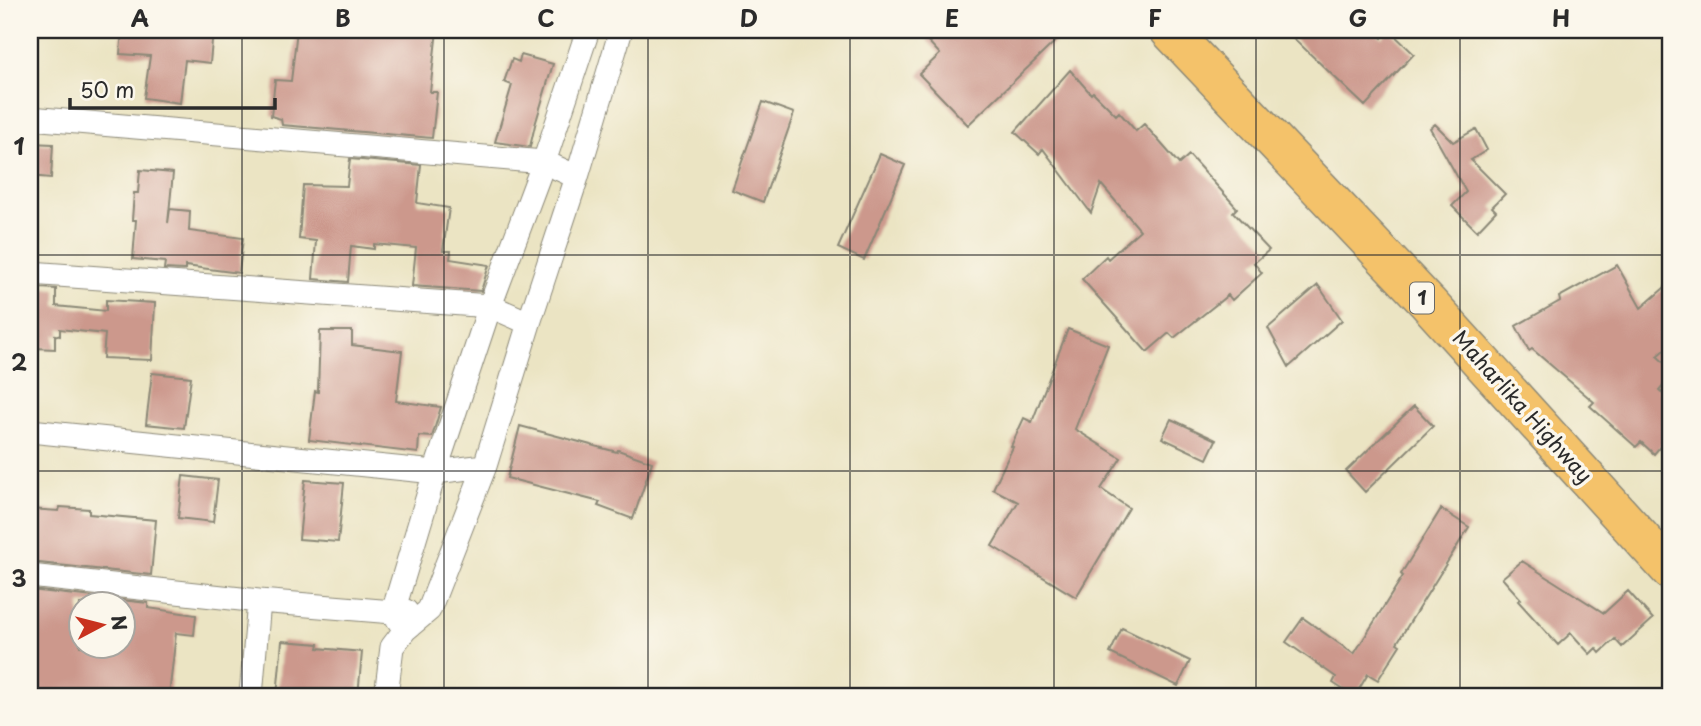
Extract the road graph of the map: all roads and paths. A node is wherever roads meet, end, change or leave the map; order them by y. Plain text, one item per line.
1 (588, 30) edge
2 (621, 30) edge
3 (1169, 30) edge
4 (30, 118) edge
5 (544, 162) junction
6 (577, 177) junction
7 (30, 273) edge
8 (490, 306) junction
9 (528, 323) junction
10 (30, 431) edge
11 (485, 466) junction
12 (435, 472) junction
13 (1671, 570) edge
14 (30, 576) edge
15 (258, 601) junction
16 (399, 621) junction
17 (251, 696) edge
18 (386, 696) edge

1 - 5 street
2 - 6 street
3 - 13 highway, Maharlika Highway / 1
4 - 5 street
5 - 6 street
5 - 8 street
6 - 9 street
7 - 8 street
8 - 9 street
8 - 12 street
9 - 11 street
10 - 12 street
11 - 12 street
11 - 16 street
12 - 16 street
14 - 15 street
15 - 16 street
15 - 17 street
16 - 18 street

